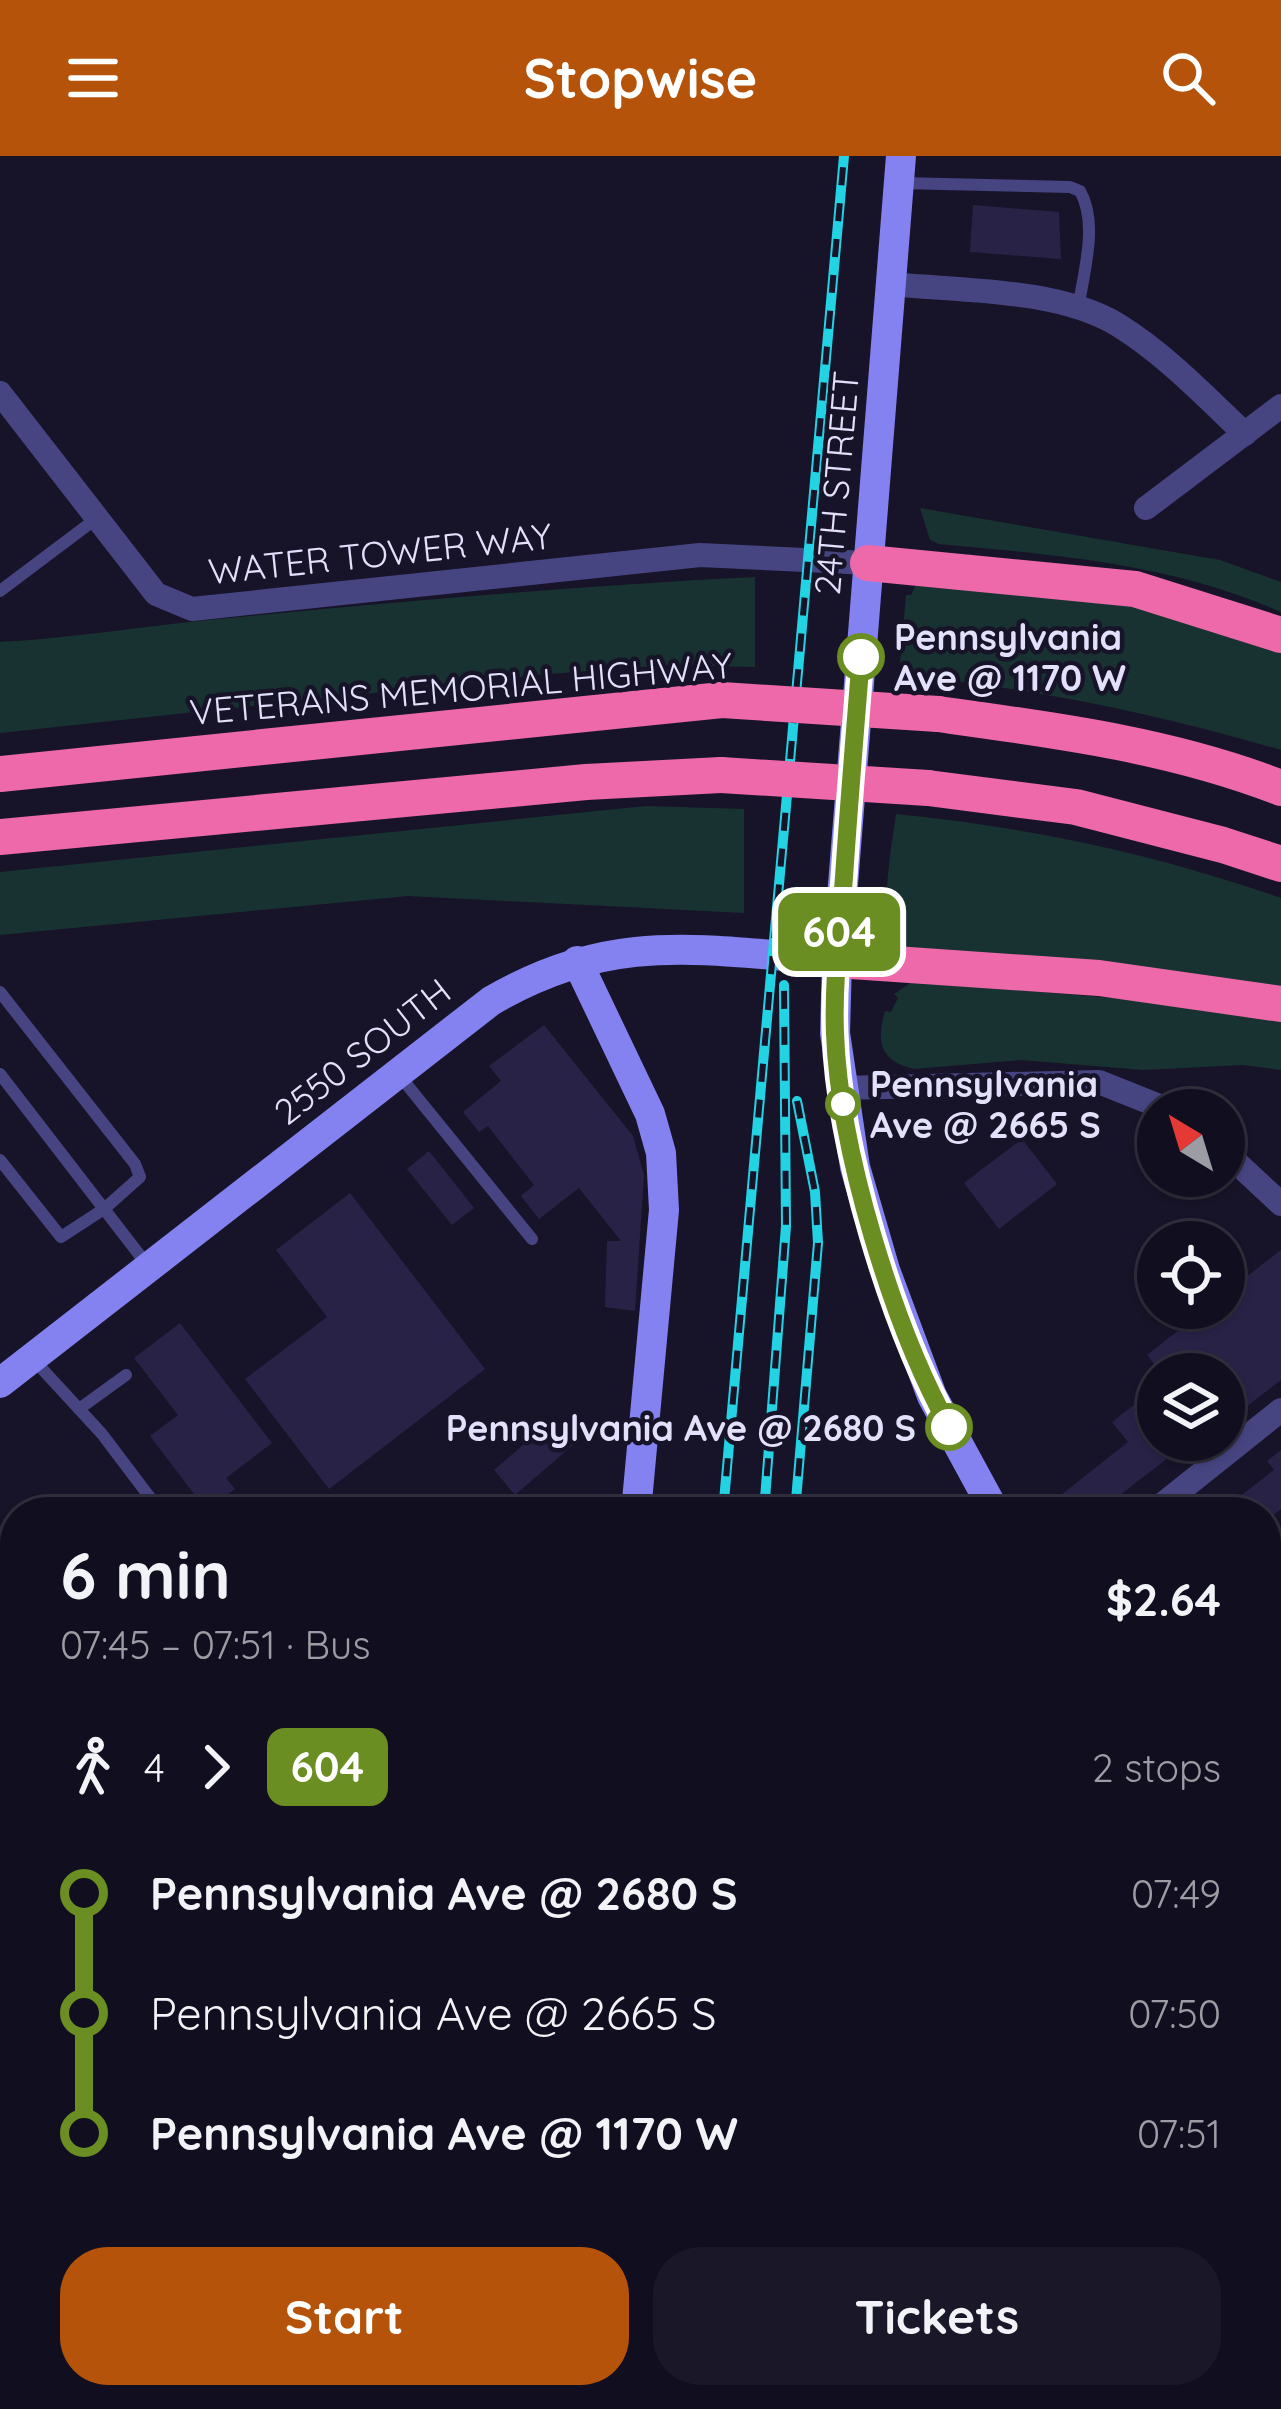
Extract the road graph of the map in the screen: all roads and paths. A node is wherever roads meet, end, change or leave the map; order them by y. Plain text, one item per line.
1 (900, 170) edge
2 (891, 284) junction
3 (1078, 310) junction
4 (0, 393) edge
5 (1281, 406) edge
6 (1245, 434) junction
7 (1146, 508) dead end
8 (97, 518) junction
9 (868, 563) junction
10 (0, 591) edge
11 (1281, 635) edge
12 (0, 774) edge
13 (1281, 788) edge
14 (0, 837) edge
15 (1281, 864) edge
16 (837, 960) junction
17 (577, 961) junction
18 (0, 992) edge
19 (1281, 1004) edge
20 (0, 1074) edge
21 (398, 1074) junction
22 (840, 1088) junction
23 (1137, 1097) edge
24 (0, 1160) edge
25 (1245, 1171) edge
26 (1281, 1204) edge
27 (104, 1209) junction
28 (532, 1239) dead end
29 (149, 1267) junction
30 (32, 1358) junction
31 (126, 1375) dead end
32 (0, 1383) edge
33 (79, 1409) junction
34 (1281, 1410) edge
35 (149, 1497) edge
36 (637, 1497) edge
37 (987, 1497) edge
38 (1172, 1497) edge

1 - 2 main road, 24TH STREET
1 - 3 lane
2 - 3 street
2 - 9 main road, 24TH STREET
3 - 6 street
4 - 8 street, WATER TOWER WAY
5 - 6 street
6 - 7 street
8 - 9 street, WATER TOWER WAY
8 - 10 lane
9 - 11 highway
9 - 16 main road, 24TH STREET
12 - 13 highway, VETERANS MEMORIAL HIGHWAY, bridge
14 - 15 highway, bridge
16 - 17 main road, 2550 SOUTH
16 - 19 highway
16 - 22 main road, 24TH STREET
17 - 21 main road, 2550 SOUTH
17 - 36 main road
18 - 27 lane
20 - 27 lane
21 - 28 lane
21 - 29 main road, 2550 SOUTH
22 - 23 street
22 - 37 main road, 24TH STREET
24 - 27 lane
25 - 26 street
27 - 29 lane
29 - 30 main road, 2550 SOUTH
30 - 32 main road, 2550 SOUTH
30 - 33 lane
31 - 33 lane
33 - 35 lane
34 - 38 street

